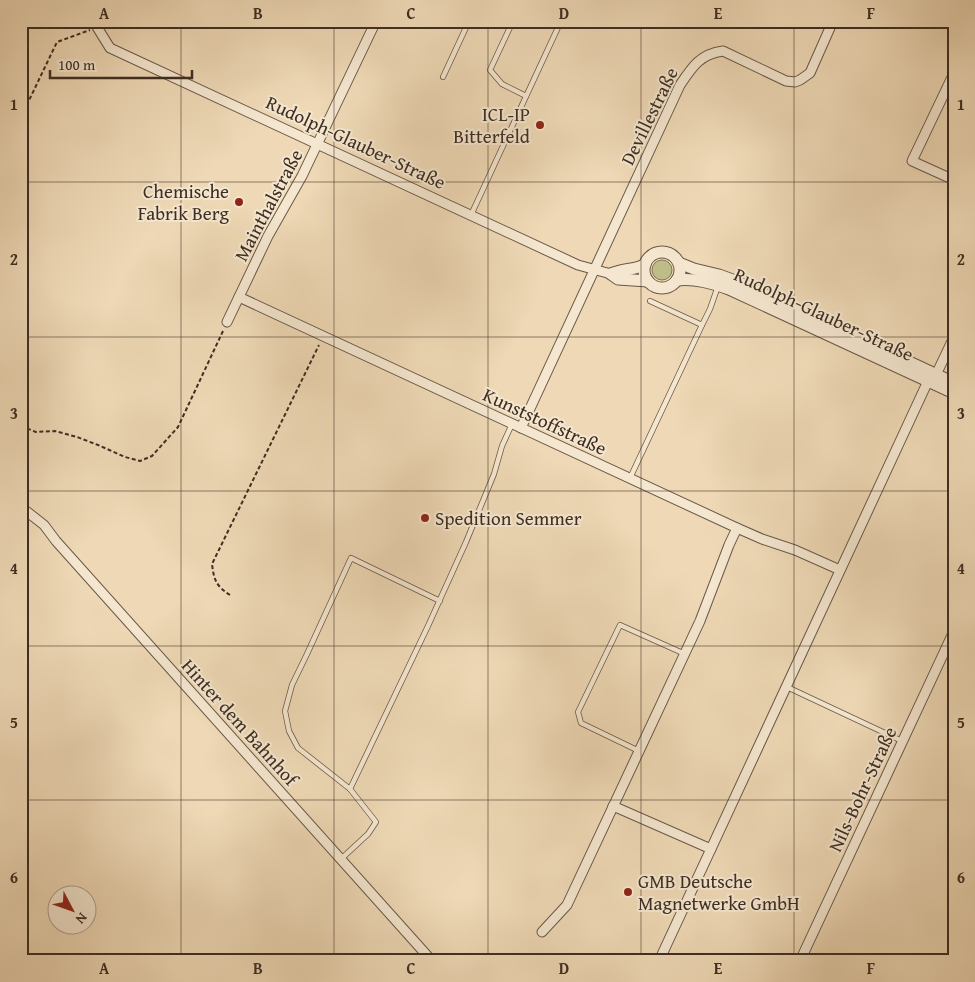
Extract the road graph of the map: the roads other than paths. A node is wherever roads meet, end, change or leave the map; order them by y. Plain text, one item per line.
1 (376, 21) edge
2 (469, 21) edge
3 (512, 21) edge
4 (561, 21) edge
5 (833, 21) edge
6 (97, 27) road end
7 (954, 73) edge
8 (443, 77) dead end
9 (526, 96) junction
10 (317, 144) junction
11 (954, 180) edge
12 (471, 215) junction
13 (678, 263) junction
14 (645, 265) junction
15 (594, 270) junction
16 (611, 274) junction
17 (677, 280) junction
18 (648, 281) junction
19 (718, 285) junction
20 (239, 297) junction
21 (650, 302) dead end
22 (227, 322) road end
23 (702, 325) junction
24 (954, 337) edge
25 (932, 380) junction
26 (954, 382) edge
27 (954, 393) edge
28 (512, 424) junction
29 (521, 428) junction
30 (630, 478) junction
31 (21, 507) edge
32 (737, 528) junction
33 (840, 570) junction
34 (440, 601) junction
35 (954, 631) edge
36 (685, 654) junction
37 (786, 686) junction
38 (902, 741) junction
39 (639, 752) junction
40 (350, 789) junction
41 (614, 806) junction
42 (711, 849) junction
43 (341, 858) junction
44 (542, 932) dead end
45 (432, 961) edge
46 (659, 961) edge
47 (800, 961) edge

1 - 10 street, Mainthalstraße
2 - 8 lane
3 - 9 lane
4 - 9 lane
5 - 15 street, Devillestraße
6 - 10 street, Rudolph-Glauber-Straße
7 - 11 street
9 - 12 lane
10 - 12 street, Rudolph-Glauber-Straße
10 - 20 street, Mainthalstraße
12 - 15 street, Rudolph-Glauber-Straße
13 - 14 street, Rudolph-Glauber-Straße
13 - 17 street
13 - 25 street, Rudolph-Glauber-Straße
14 - 16 street, Rudolph-Glauber-Straße
14 - 18 street
15 - 16 street, Rudolph-Glauber-Straße
15 - 29 street
16 - 18 street, Rudolph-Glauber-Straße
17 - 18 street, Rudolph-Glauber-Straße
17 - 19 street, Rudolph-Glauber-Straße
19 - 23 lane
19 - 25 street, Rudolph-Glauber-Straße
20 - 22 street, Mainthalstraße
20 - 28 street, Kunststoffstraße
21 - 23 lane
23 - 30 lane
24 - 25 street
25 - 26 street, Rudolph-Glauber-Straße
25 - 27 street, Rudolph-Glauber-Straße
25 - 33 street
28 - 29 street, Kunststoffstraße
28 - 34 lane
29 - 30 street, Kunststoffstraße
30 - 32 street, Kunststoffstraße
31 - 43 street, Hinter dem Bahnhof
32 - 33 street, Kunststoffstraße
32 - 36 street
33 - 37 street
34 - 40 lane
34 - 40 lane
35 - 38 street, Nils-Bohr-Straße
36 - 39 street
36 - 39 lane
37 - 38 lane
37 - 42 street
38 - 47 street, Nils-Bohr-Straße
39 - 41 street
40 - 43 lane
41 - 42 street
41 - 44 street
42 - 46 street
43 - 45 street, Hinter dem Bahnhof

